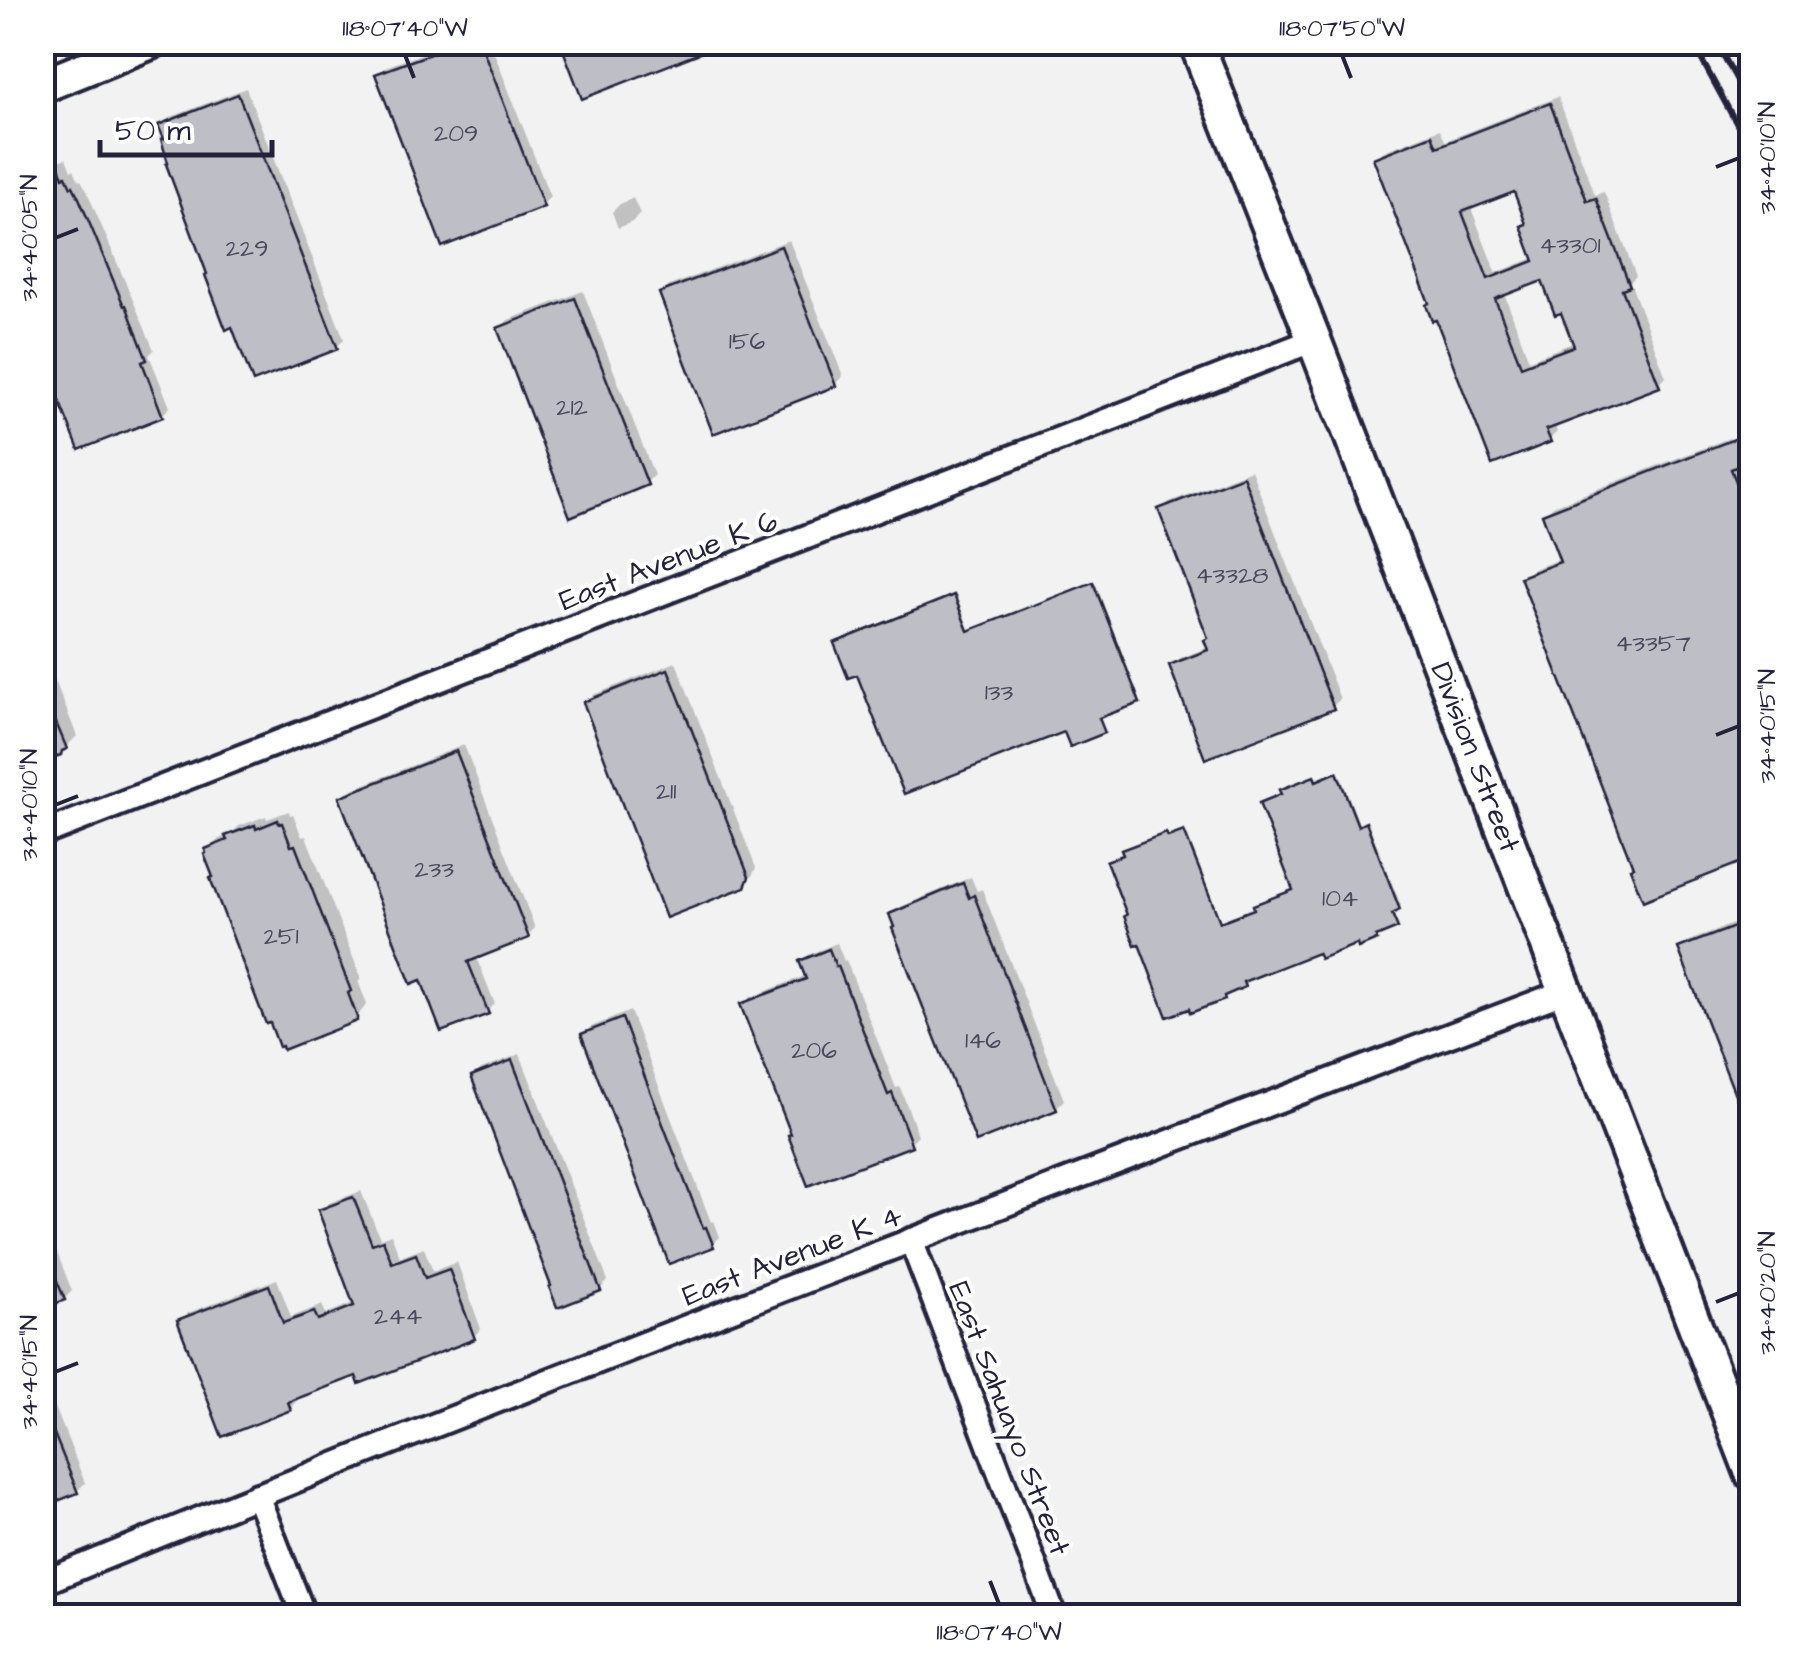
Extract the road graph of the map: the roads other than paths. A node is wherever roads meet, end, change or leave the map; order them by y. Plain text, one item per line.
1 (152, 42) edge
2 (1196, 42) edge
3 (42, 86) edge
4 (1314, 340) junction
5 (42, 834) edge
6 (1566, 991) junction
7 (910, 1240) junction
8 (1752, 1474) edge
9 (257, 1496) junction
10 (42, 1584) edge
11 (304, 1616) edge
12 (1054, 1616) edge

1 - 3 main road
2 - 4 main road, Division Street
4 - 5 street, East Avenue K 6
4 - 6 main road, Division Street
6 - 7 street, East Avenue K 4
6 - 8 main road, Division Street
7 - 9 street, East Avenue K 4
7 - 12 street, East Sahuayo Street
9 - 10 street, East Avenue K 4
9 - 11 street

